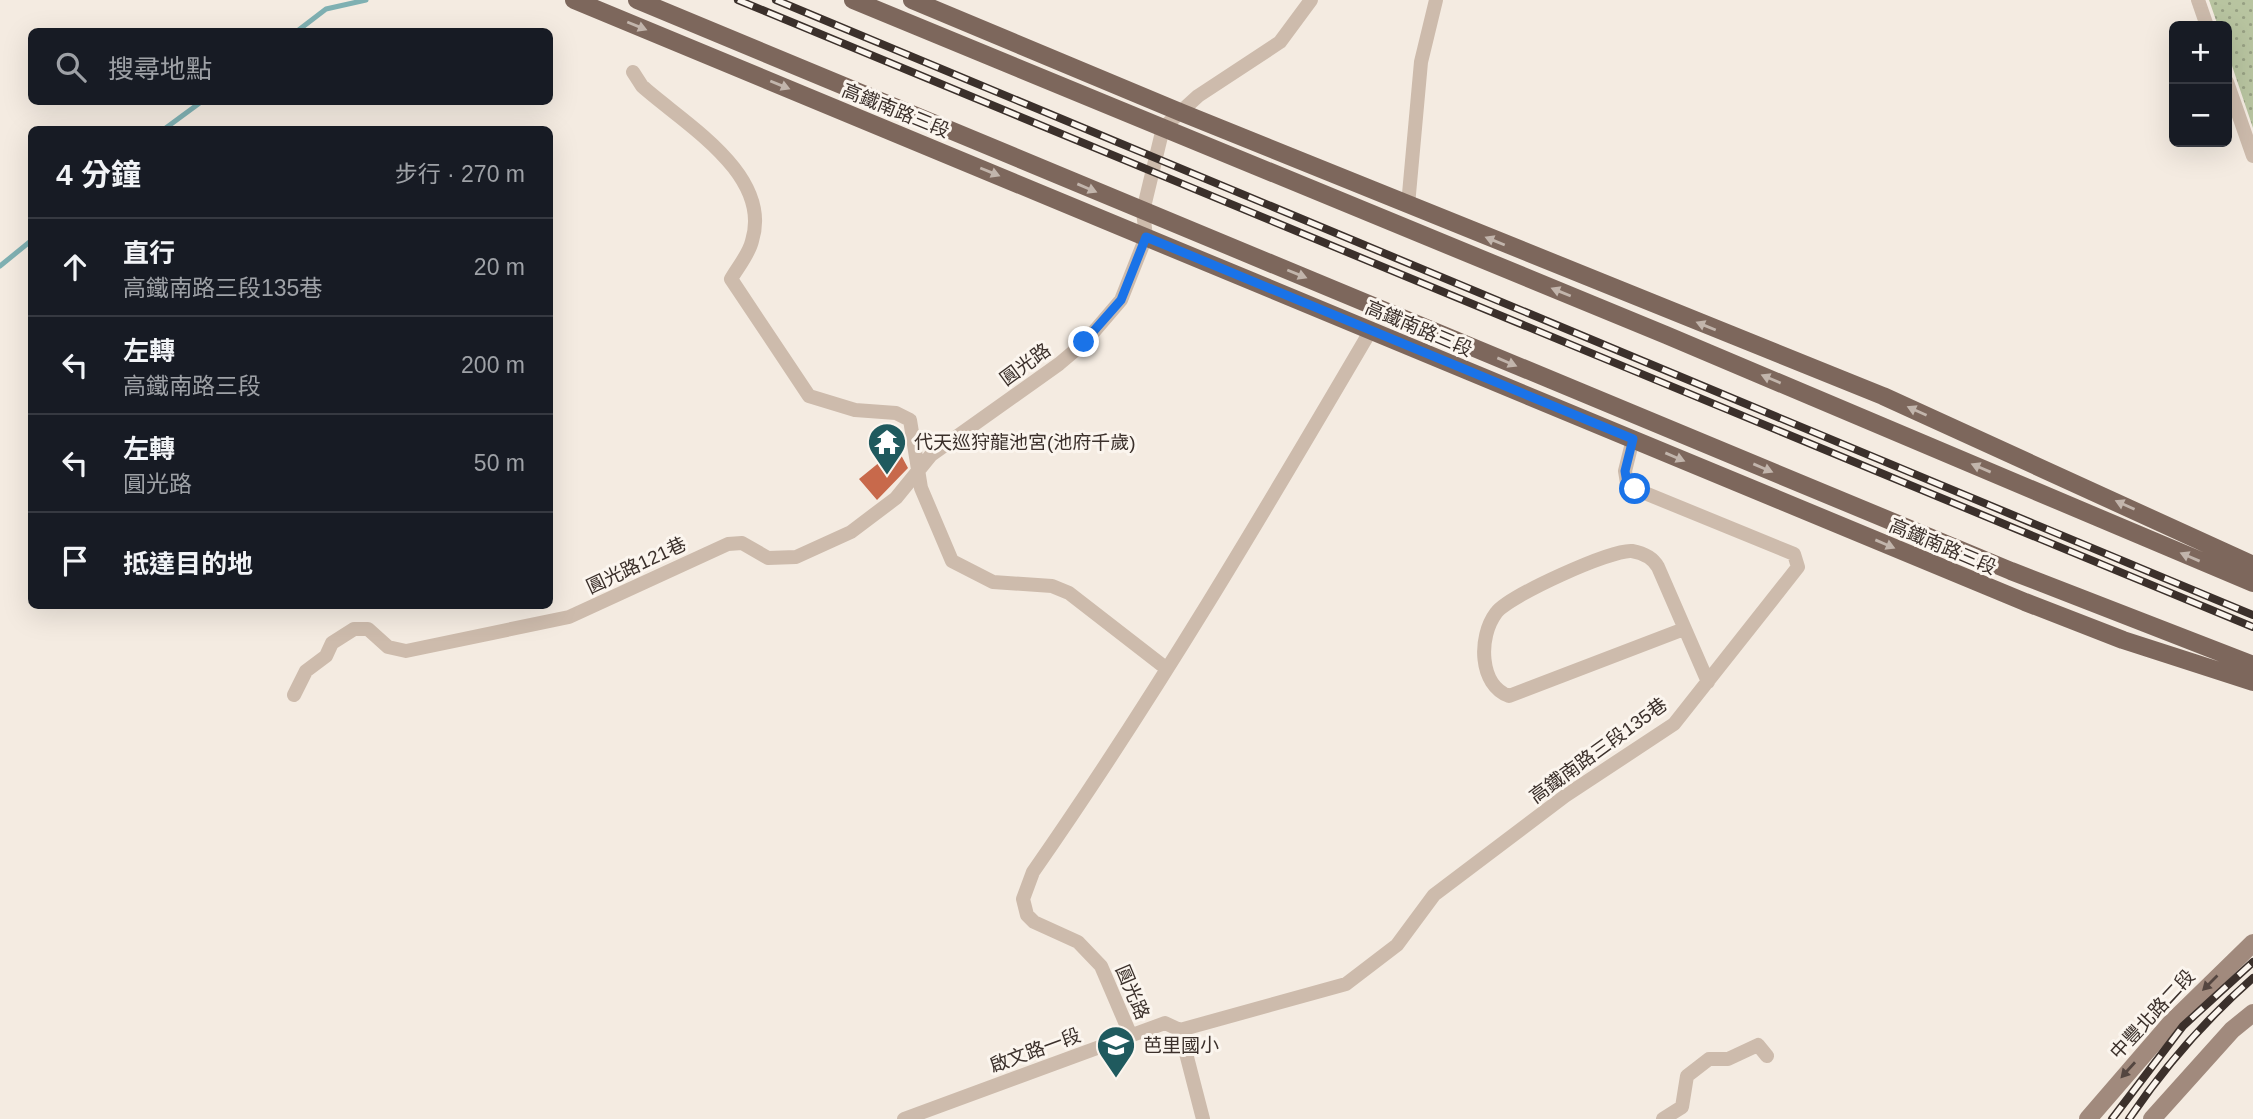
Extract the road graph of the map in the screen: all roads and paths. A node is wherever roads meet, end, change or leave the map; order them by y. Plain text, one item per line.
1 (574, 0) edge
2 (637, 0) edge
3 (912, 0) edge
4 (1311, 0) edge
5 (1436, 0) edge
6 (2198, 0) edge
7 (859, 3) edge
8 (2205, 21) edge
9 (633, 72) dead end
10 (2228, 84) edge
11 (1180, 113) junction
12 (1163, 128) junction
13 (2253, 156) edge
14 (1408, 205) junction
15 (1143, 211) junction
16 (1146, 237) junction
17 (1564, 269) junction
18 (1371, 330) junction
19 (1666, 335) junction
20 (1557, 383) junction
21 (1633, 439) junction
22 (920, 470) junction
23 (2253, 565) edge
24 (2253, 583) edge
25 (1684, 629) junction
26 (2253, 665) edge
27 (1167, 669) junction
28 (1707, 682) junction
29 (2253, 682) edge
30 (294, 695) dead end
31 (2253, 943) edge
32 (2253, 1013) edge
33 (1180, 1030) junction
34 (1131, 1036) junction
35 (1768, 1056) dead end
36 (904, 1119) edge
37 (1203, 1119) edge
38 (1663, 1119) edge
39 (2088, 1119) edge
40 (2152, 1119) edge

1 -> 16 main road, 高鐵南路三段
2 -> 15 main road, 高鐵南路三段
3 - 11 main road
4 - 11 street
5 - 14 street
6 - 8 street
7 - 12 main road
9 - 22 street
10 - 13 street
11 - 12 street
11 - 14 main road
12 - 15 street, 圓光路
19 -> 12 main road
17 -> 14 main road
15 - 16 street, 圓光路
15 -> 20 main road, 高鐵南路三段
16 - 18 main road, 高鐵南路三段
16 - 22 street, 圓光路
17 - 19 main road
23 -> 17 main road
18 - 21 main road, 高鐵南路三段
18 - 27 street, 圓光路
24 -> 19 main road
20 - 21 main road
20 -> 26 main road, 高鐵南路三段
21 - 28 street, 高鐵南路三段135巷
21 -> 29 main road, 高鐵南路三段
22 - 27 street
22 - 30 street, 圓光路121巷
25 - 25 street
25 - 28 street
27 - 34 street, 圓光路
28 - 33 street, 高鐵南路三段135巷
31 -> 39 main road, 中豐北路二段
32 - 40 main road
33 - 34 street, 啟文路一段
33 - 37 street
34 - 36 street, 啟文路一段
35 - 38 street

